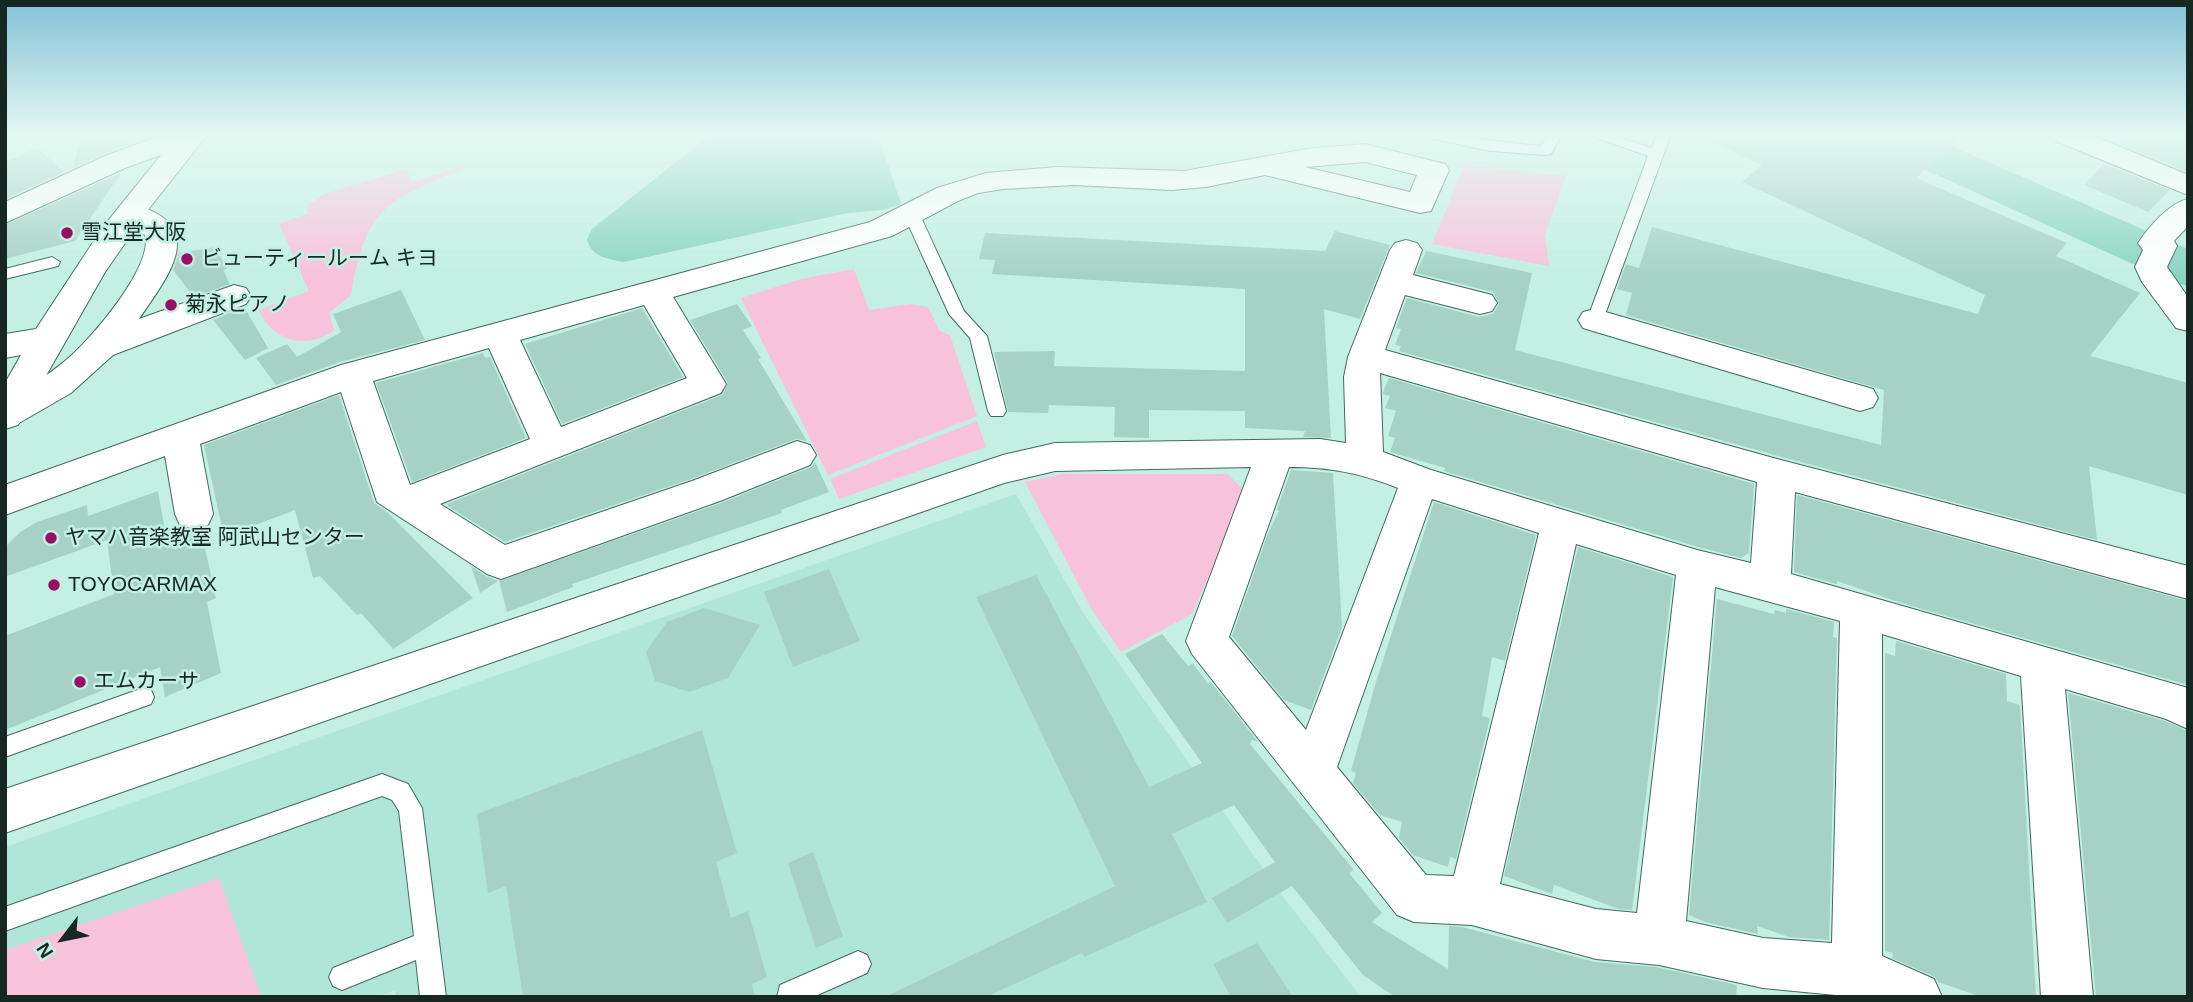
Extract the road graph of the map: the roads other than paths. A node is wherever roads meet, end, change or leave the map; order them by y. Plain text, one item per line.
1 (75, 181) edge
2 (155, 181) edge
3 (1008, 181) edge
4 (1647, 181) edge
5 (2188, 208) edge
6 (131, 213) junction
7 (911, 213) junction
8 (5, 214) edge
9 (1406, 250) dead end
10 (52, 262) dead end
11 (5, 274) edge
12 (1394, 281) junction
13 (653, 292) junction
14 (234, 296) dead end
15 (1480, 303) dead end
16 (1595, 320) joint
17 (2188, 320) edge
18 (500, 334) junction
19 (47, 339) junction
20 (5, 346) edge
21 (101, 347) junction
22 (1365, 357) junction
23 (353, 374) junction
24 (1860, 398) dead end
25 (997, 411) dead end
26 (6, 415) edge
27 (180, 435) junction
28 (551, 445) junction
29 (1275, 453) junction
30 (797, 455) dead end
31 (1365, 460) junction
32 (1777, 472) junction
33 (1420, 481) junction
34 (5, 500) edge
35 (405, 502) junction
36 (194, 514) dead end
37 (1561, 524) junction
38 (1697, 566) junction
39 (2188, 583) edge
40 (1770, 584) junction
41 (1861, 613) junction
42 (2042, 666) junction
43 (143, 697) dead end
44 (2188, 710) edge
45 (5, 747) edge
46 (1312, 773) junction
47 (5, 811) edge
48 (1472, 901) junction
49 (5, 919) edge
50 (1659, 940) junction
51 (427, 943) junction
52 (858, 964) dead end
53 (1857, 971) junction
54 (341, 977) dead end
55 (433, 997) edge
56 (790, 997) edge
57 (1916, 997) edge
58 (2067, 997) edge

1 - 8 street
2 - 6 street
3 - 7 street
4 - 16 lane
5 - 17 street
6 - 19 street
6 - 21 street
7 - 13 street
7 - 25 lane
9 - 12 street
10 - 11 lane
12 - 15 street
12 - 22 street
13 - 18 street
13 - 28 street
14 - 21 street
16 - 24 street
18 - 23 street
18 - 28 street
19 - 20 street
19 - 26 street
21 - 26 street
22 - 31 street
22 - 32 street
23 - 27 street
23 - 35 street
27 - 34 street
27 - 36 street
28 - 35 street
29 - 31 street
29 - 46 street
29 - 47 street
30 - 35 street
31 - 33 street
32 - 39 street
32 - 40 street
33 - 37 street
33 - 46 street
37 - 38 street
37 - 48 street
38 - 40 street
38 - 50 street
40 - 41 street
41 - 42 street
41 - 53 street
42 - 44 street
42 - 58 street
43 - 45 lane
46 - 48 street
48 - 50 street
49 - 51 lane
50 - 53 street
51 - 54 lane
51 - 55 lane
52 - 56 lane
53 - 57 street

